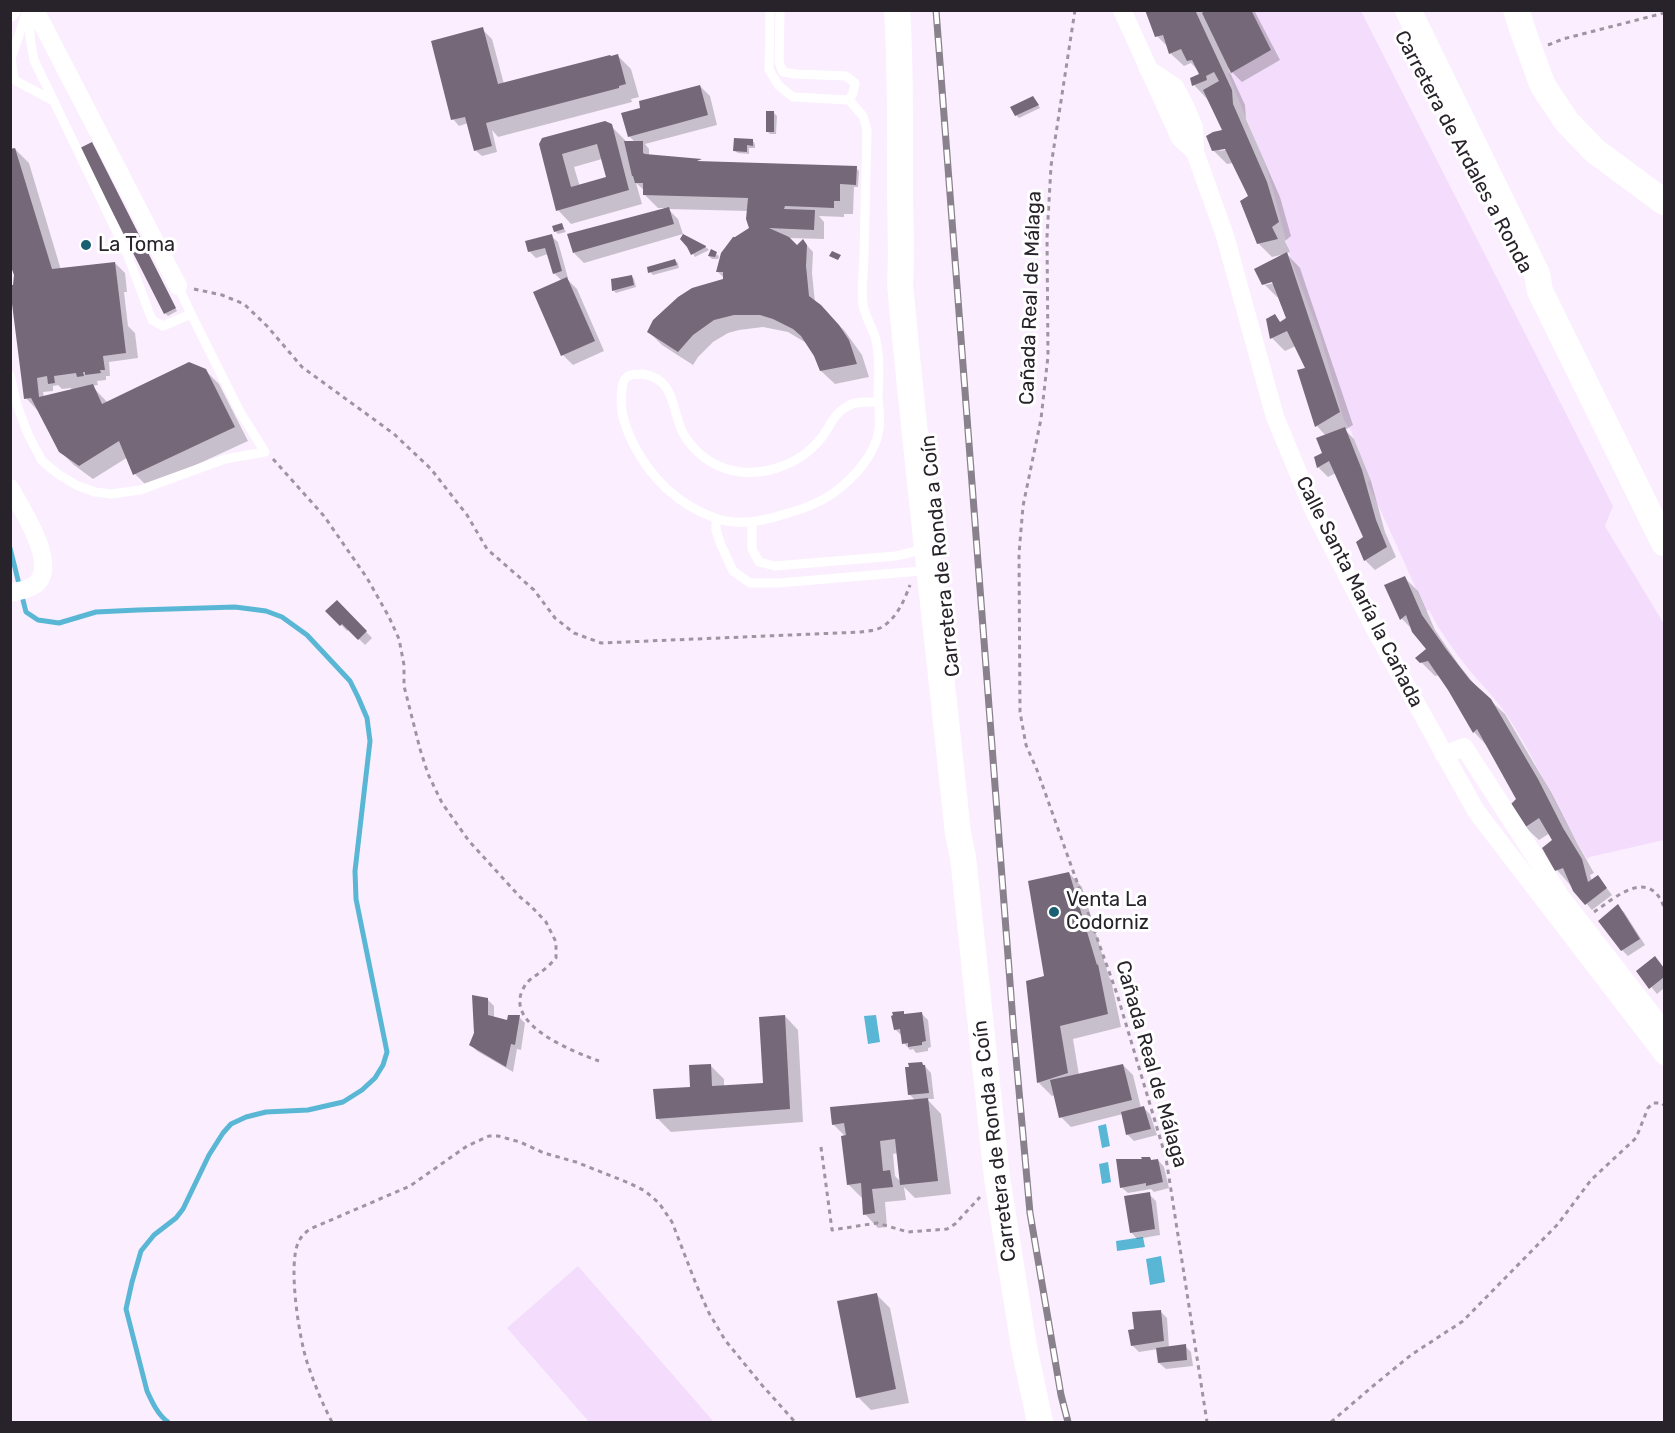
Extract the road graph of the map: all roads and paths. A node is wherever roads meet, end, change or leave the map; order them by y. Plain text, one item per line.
1 (31, 10) edge
2 (770, 10) edge
3 (780, 10) edge
4 (897, 10) edge
5 (1075, 10) edge
6 (1122, 10) edge
7 (1389, 10) edge
8 (1408, 10) edge
9 (1516, 10) edge
10 (1665, 13) edge
11 (1531, 53) junction
12 (52, 100) junction
13 (849, 100) junction
14 (1665, 202) edge
15 (902, 257) junction
16 (183, 287) junction
17 (1540, 291) junction
18 (191, 314) junction
19 (10, 375) edge
20 (878, 402) junction
21 (265, 452) junction
22 (934, 486) junction
23 (10, 488) edge
24 (716, 519) junction
25 (752, 522) junction
26 (1665, 543) edge
27 (922, 563) junction
28 (10, 593) edge
29 (950, 622) junction
30 (1444, 755) junction
31 (963, 857) junction
32 (1665, 907) edge
33 (1580, 921) junction
34 (1665, 1030) edge
35 (1665, 1056) edge
36 (598, 1061) dead end
37 (1665, 1105) edge
38 (821, 1147) dead end
39 (997, 1178) junction
40 (332, 1422) edge
41 (795, 1422) edge
42 (1040, 1422) edge
43 (1207, 1422) edge
44 (1331, 1422) edge

1 - 12 lane
1 - 12 lane
1 - 16 street
2 - 13 lane
3 - 13 lane
4 - 15 main road, Carretera de Ronda a Coín
5 - 43 path, Cañada Real de Málaga
6 - 30 street, Calle Santa María la Cañada
7 - 17 main road, Carretera de Ardales a Ronda
8 - 17 main road, Carretera de Ardales a Ronda
9 - 11 main road
10 - 11 path
11 - 14 main road
12 - 18 lane
13 - 20 lane
15 - 22 main road, Carretera de Ronda a Coín
15 - 27 main road, Carretera de Ronda a Coín
16 - 18 lane
16 - 27 path
17 - 26 main road, Carretera de Ardales a Ronda
18 - 21 lane
19 - 21 lane
20 - 24 lane
20 - 25 lane
21 - 36 path
22 - 27 main road
22 - 29 main road, Carretera de Ronda a Coín
23 - 28 street
24 - 25 lane
24 - 27 lane
25 - 27 lane
27 - 29 main road
27 - 31 main road, Carretera de Ronda a Coín
29 - 31 main road, Carretera de Ronda a Coín
30 - 33 street
30 - 35 street, Calle Santa María la Cañada
31 - 39 main road, Carretera de Ronda a Coín
32 - 33 path
33 - 34 street
37 - 44 path
38 - 39 path
39 - 42 main road, Carretera de Ronda a Coín
40 - 41 path

